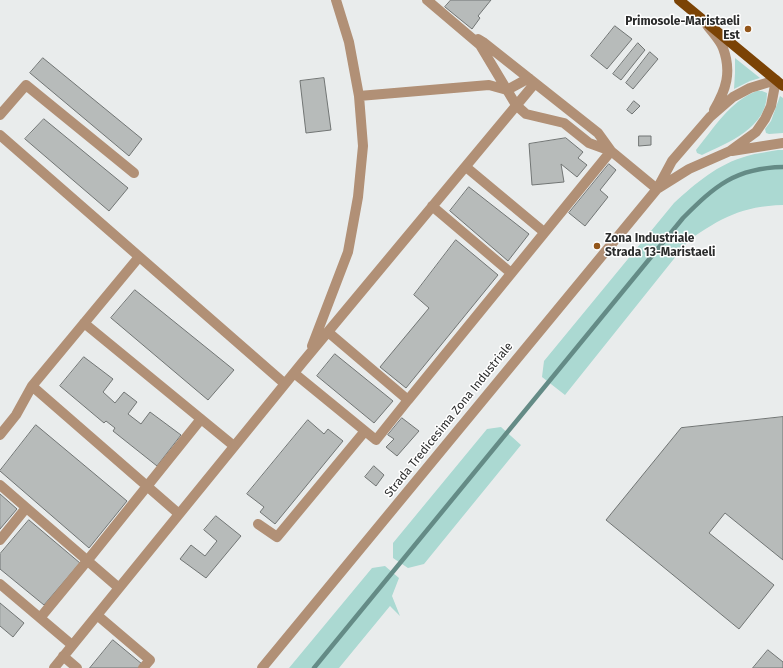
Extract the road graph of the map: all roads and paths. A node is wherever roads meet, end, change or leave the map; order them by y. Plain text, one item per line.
1 (336, 0) edge
2 (679, 0) edge
3 (431, 1) edge
4 (703, 20) junction
5 (470, 36) junction
6 (532, 81) junction
7 (779, 83) edge
8 (507, 90) junction
9 (359, 96) junction
10 (516, 105) junction
11 (0, 115) edge
12 (710, 117) junction
13 (0, 135) edge
14 (783, 143) edge
15 (611, 150) junction
16 (730, 151) junction
17 (466, 167) junction
18 (134, 173) dead end
19 (657, 189) junction
20 (432, 206) junction
21 (544, 232) junction
22 (139, 257) junction
23 (511, 273) junction
24 (84, 323) junction
25 (328, 332) junction
26 (309, 355) junction
27 (294, 373) junction
28 (284, 384) junction
29 (32, 386) junction
30 (408, 400) junction
31 (201, 419) junction
32 (365, 431) junction
33 (0, 434) edge
34 (234, 446) junction
35 (0, 485) edge
36 (146, 486) junction
37 (26, 508) junction
38 (179, 514) junction
39 (258, 524) dead end
40 (0, 540) edge
41 (88, 561) junction
42 (0, 584) edge
43 (119, 588) junction
44 (97, 615) junction
45 (40, 618) junction
46 (72, 645) junction
47 (63, 656) junction
48 (54, 668) edge
49 (78, 668) edge
50 (143, 668) edge
51 (262, 668) edge

1 - 9 street
2 - 4 main road
3 - 5 street
4 - 7 main road
4 - 12 street
5 - 6 street
5 - 8 street
6 - 8 street
6 - 10 street
6 - 15 street
7 - 12 street
7 - 16 street
8 - 9 street
8 - 10 street
9 - 26 street
10 - 15 street
10 - 17 street
11 - 18 street
12 - 19 street
13 - 22 street
14 - 16 street
15 - 19 street
15 - 21 street
16 - 19 street
17 - 20 street
17 - 21 street
19 - 51 street, Strada Tredicesima Zona Industriale
20 - 23 street
20 - 25 street
21 - 23 street
22 - 24 street
22 - 28 street
23 - 30 street
24 - 29 street
24 - 31 street
25 - 26 street
25 - 30 street
26 - 27 street
27 - 28 street
27 - 32 street
28 - 34 street
29 - 33 street
29 - 36 street
30 - 32 street
31 - 34 street
31 - 36 street
32 - 39 street
34 - 38 street
35 - 37 street
36 - 38 street
36 - 41 street
37 - 40 street
37 - 41 street
38 - 43 street
41 - 43 street
41 - 45 street
42 - 45 street
43 - 44 street
44 - 46 street
44 - 50 street
45 - 46 street
46 - 47 street
47 - 48 street
47 - 49 street

